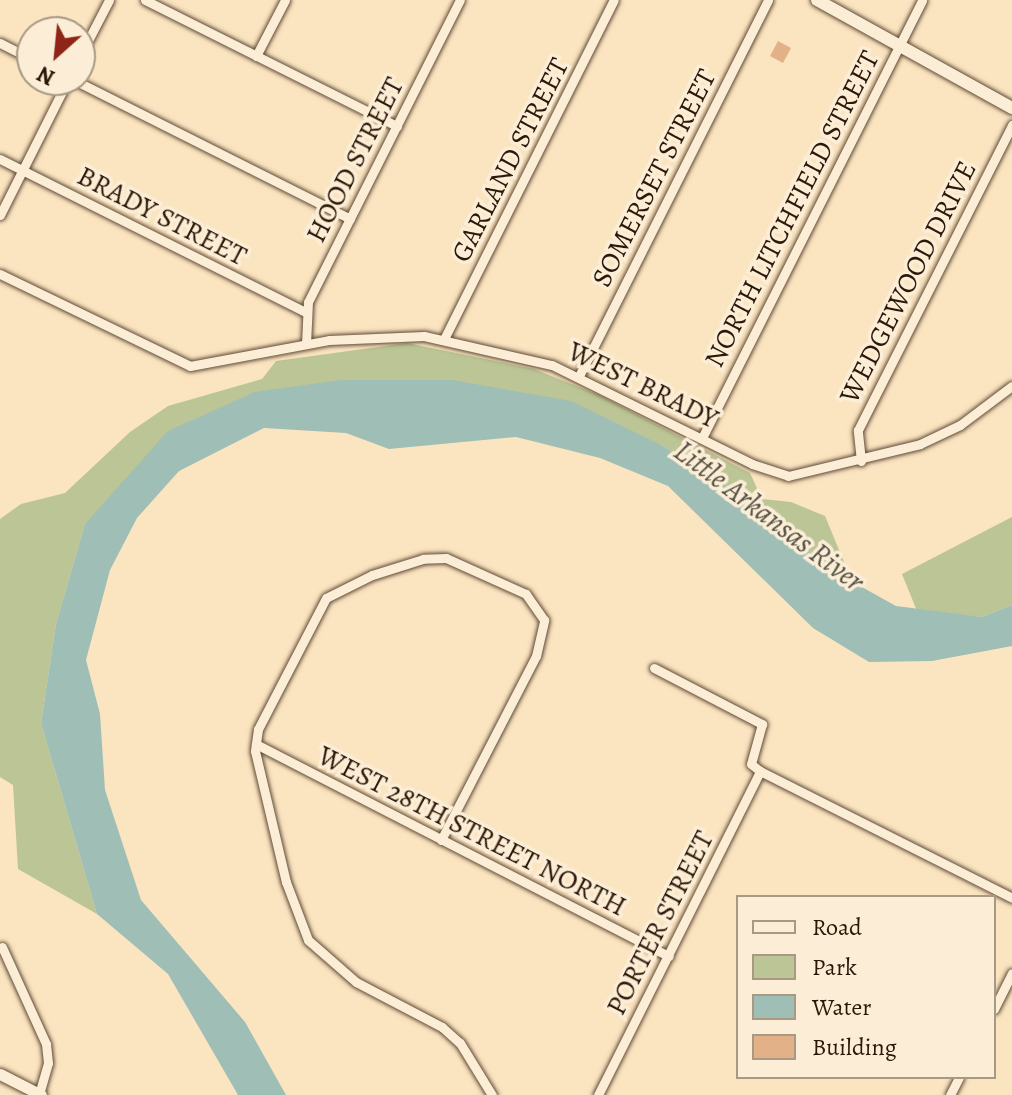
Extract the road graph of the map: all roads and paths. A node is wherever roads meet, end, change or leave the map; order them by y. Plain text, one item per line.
1 (109, 0) edge
2 (145, 0) edge
3 (285, 0) edge
4 (460, 0) edge
5 (614, 0) edge
6 (768, 0) edge
7 (817, 0) edge
8 (922, 0) edge
9 (96, 25) edge
10 (899, 45) junction
11 (256, 56) junction
12 (96, 92) edge
13 (62, 96) edge
14 (1012, 108) edge
15 (1012, 125) edge
16 (397, 126) junction
17 (0, 159) edge
18 (22, 170) junction
19 (0, 215) edge
20 (350, 219) junction
21 (0, 274) edge
22 (305, 312) junction
23 (444, 339) junction
24 (306, 344) junction
25 (579, 376) junction
26 (1012, 386) edge
27 (702, 438) junction
28 (861, 461) junction
29 (654, 668) dead end
30 (256, 744) junction
31 (760, 771) junction
32 (441, 840) junction
33 (1012, 898) edge
34 (2, 947) edge
35 (669, 956) junction
36 (1012, 973) edge
37 (996, 1005) edge
38 (0, 1074) edge
39 (40, 1094) edge
40 (492, 1095) edge
41 (598, 1095) edge

1 - 9 street
2 - 11 street
3 - 11 street
4 - 16 street, HOOD STREET
5 - 23 street, GARLAND STREET
6 - 25 street, SOMERSET STREET
7 - 10 main road
8 - 10 street, NORTH LITCHFIELD STREET
10 - 14 main road
10 - 27 street, NORTH LITCHFIELD STREET
11 - 16 street
12 - 20 street
13 - 18 street
15 - 28 street, WEDGEWOOD DRIVE
16 - 20 street, HOOD STREET
17 - 18 street, BRADY STREET
18 - 19 street
18 - 22 street, BRADY STREET
20 - 22 street, HOOD STREET
21 - 24 street, WEST BRADY
22 - 24 street, HOOD STREET
23 - 24 street, WEST BRADY
23 - 25 street, WEST BRADY
25 - 27 street, WEST BRADY
26 - 28 street, WEST BRADY
27 - 28 street, WEST BRADY
29 - 31 street
30 - 32 street, WEST 28TH STREET NORTH
30 - 32 street
30 - 40 street
31 - 33 street
31 - 35 street, PORTER STREET
32 - 35 street, WEST 28TH STREET NORTH
34 - 39 street
35 - 41 street, PORTER STREET
36 - 37 street
38 - 39 street

